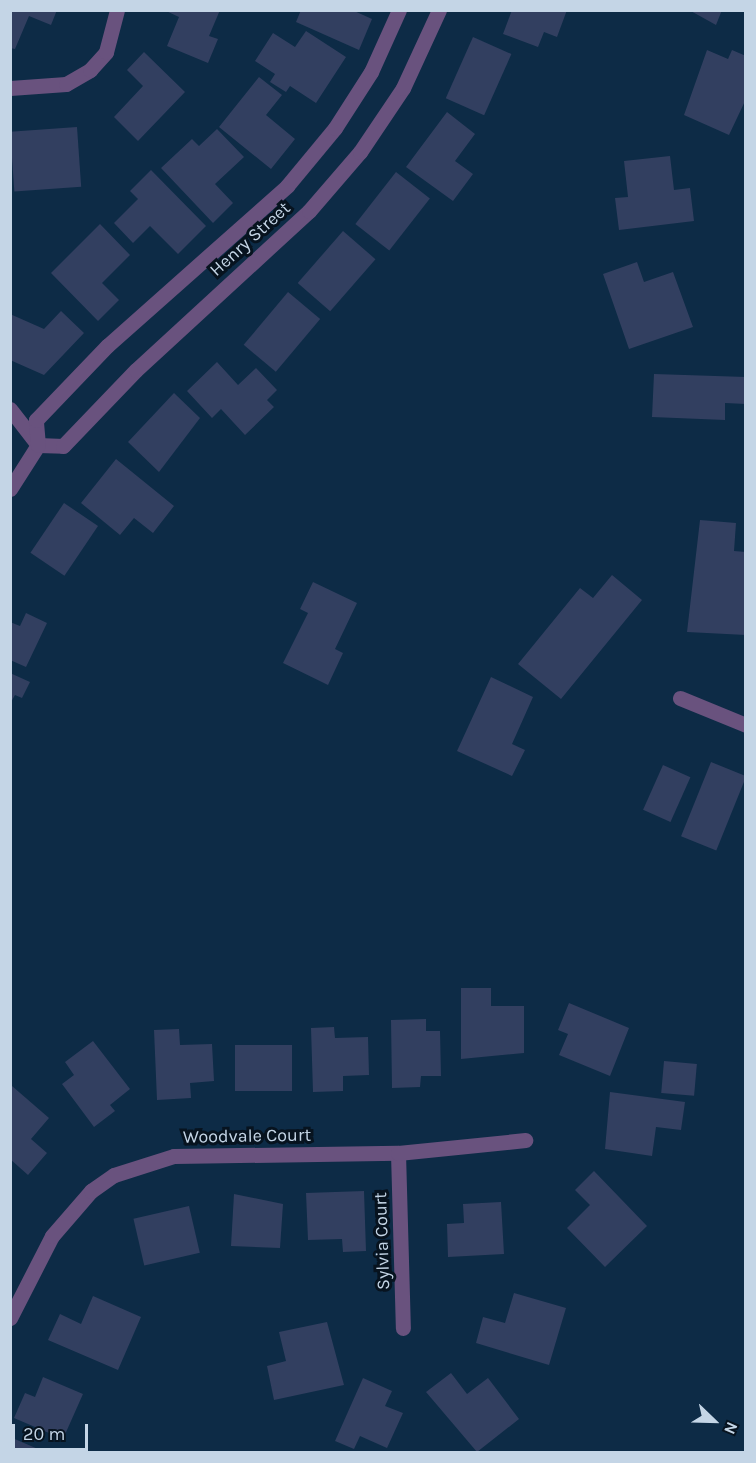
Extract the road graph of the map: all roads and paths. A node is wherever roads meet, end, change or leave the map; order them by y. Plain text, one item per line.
1 (117, 10) edge
2 (399, 10) edge
3 (439, 10) edge
4 (10, 88) edge
5 (10, 409) edge
6 (38, 445) junction
7 (10, 489) edge
8 (680, 698) dead end
9 (746, 725) edge
10 (525, 1140) dead end
11 (398, 1153) junction
12 (10, 1318) edge
13 (404, 1328) dead end

1 - 4 street
2 - 6 street, Henry Street
3 - 6 street, Henry Street
5 - 6 street
6 - 7 street, Henry Street
8 - 9 street
10 - 11 street, Woodvale Court
11 - 12 street, Woodvale Court
11 - 13 street, Sylvia Court

